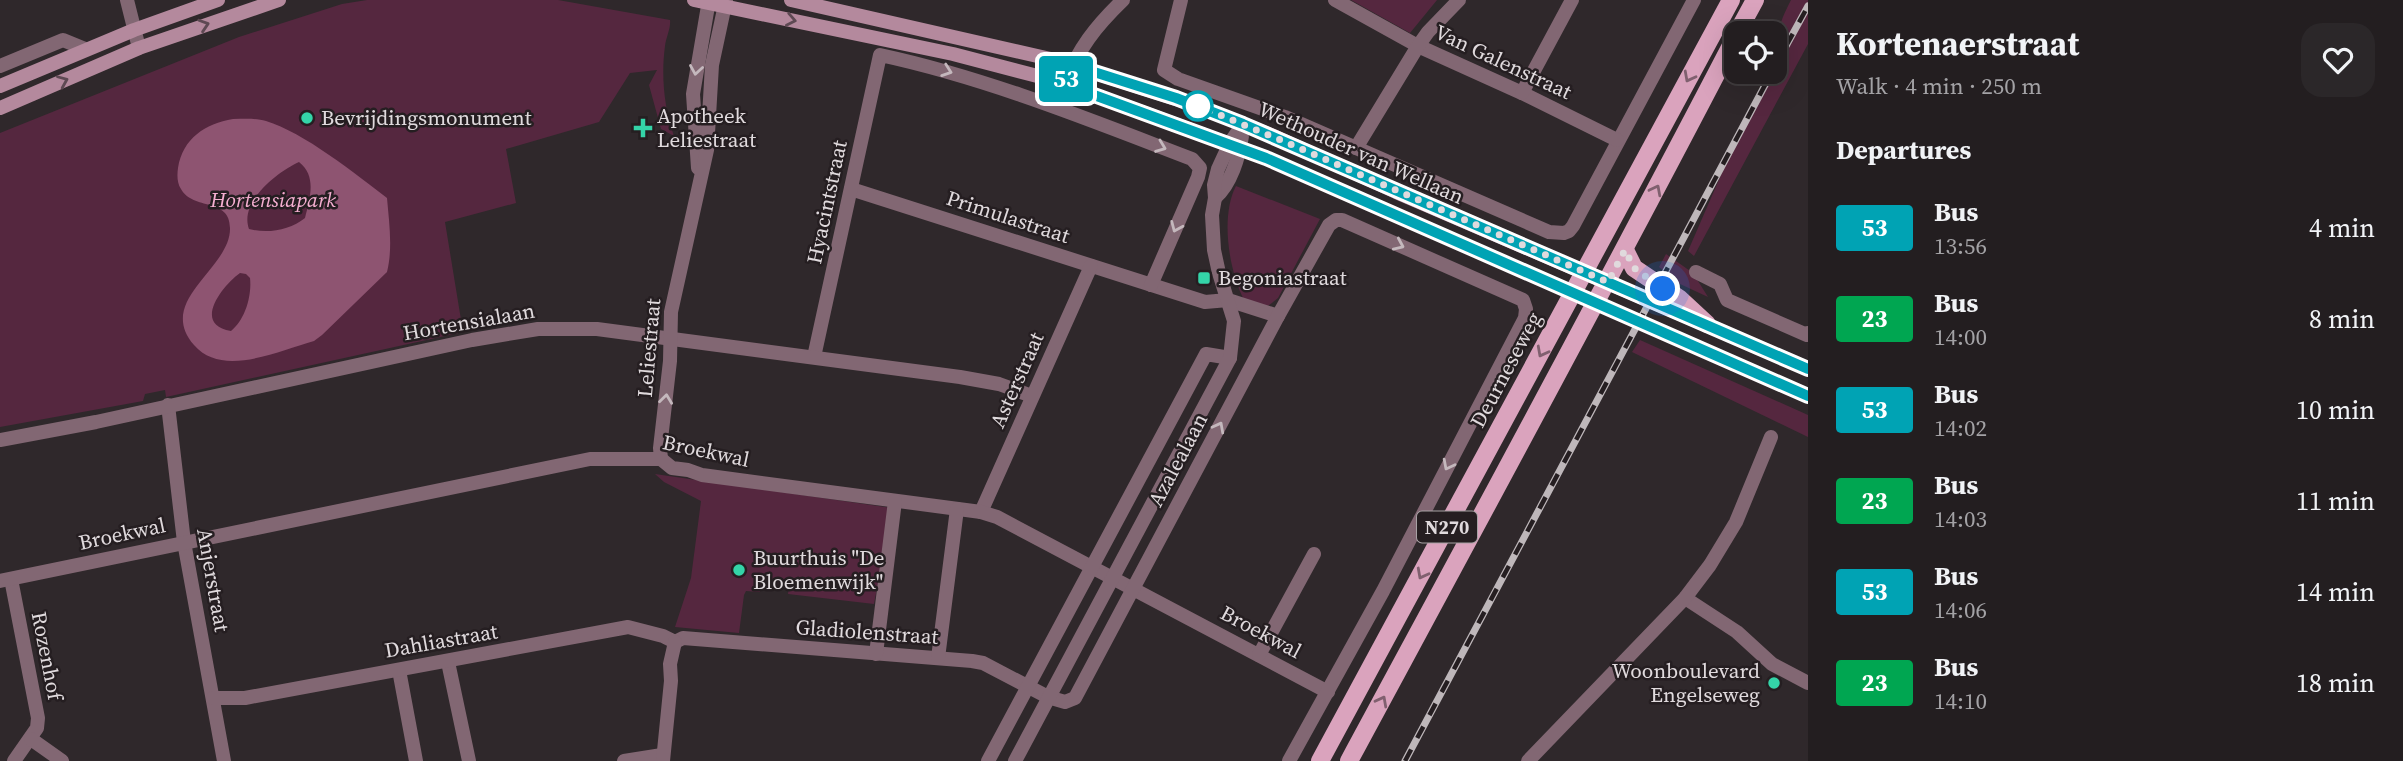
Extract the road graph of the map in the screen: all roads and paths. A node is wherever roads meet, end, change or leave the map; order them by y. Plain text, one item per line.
1 (127, 0) edge
2 (218, 0) edge
3 (279, 0) edge
4 (791, 0) edge
5 (1123, 0) edge
6 (1181, 0) edge
7 (1335, 0) edge
8 (1459, 0) edge
9 (1572, 0) edge
10 (1694, 0) edge
11 (1731, 0) edge
12 (1755, 0) edge
13 (704, 1) edge
14 (725, 3) edge
15 (1744, 21) edge
16 (134, 30) junction
17 (1418, 46) junction
18 (139, 48) junction
19 (85, 49) junction
20 (1724, 60) edge
21 (1072, 65) junction
22 (0, 66) edge
23 (1064, 84) junction
24 (0, 86) edge
25 (1522, 93) junction
26 (0, 108) edge
27 (1243, 124) junction
28 (1617, 140) junction
29 (1236, 146) junction
30 (1356, 148) junction
31 (851, 189) junction
32 (697, 201) junction
33 (1625, 250) junction
34 (1091, 266) junction
35 (1696, 272) dead end
36 (1584, 273) junction
37 (1608, 282) junction
38 (1151, 285) junction
39 (1574, 292) junction
40 (1228, 300) junction
41 (1523, 300) joint
42 (1597, 302) junction
43 (1278, 316) junction
44 (1707, 324) junction
45 (1808, 333) edge
46 (670, 340) junction
47 (814, 357) junction
48 (1230, 358) junction
49 (1808, 369) edge
50 (1032, 396) junction
51 (1808, 396) edge
52 (168, 405) junction
53 (1771, 437) dead end
54 (0, 440) edge
55 (661, 459) junction
56 (895, 501) junction
57 (957, 509) junction
58 (981, 512) junction
59 (184, 542) junction
60 (1314, 554) dead end
61 (1092, 568) junction
62 (1112, 579) junction
63 (5, 580) edge
64 (1133, 588) junction
65 (1685, 598) junction
66 (675, 642) junction
67 (876, 654) junction
68 (1259, 655) junction
69 (938, 658) junction
70 (449, 662) junction
71 (399, 670) junction
72 (1808, 683) edge
73 (1028, 686) junction
74 (1328, 692) junction
75 (1048, 697) junction
76 (213, 698) junction
77 (31, 739) junction
78 (663, 758) edge
79 (14, 761) edge
80 (62, 761) edge
81 (224, 761) edge
82 (416, 761) edge
83 (469, 761) edge
84 (624, 761) edge
85 (988, 761) edge
86 (1015, 761) edge
87 (1289, 761) edge
88 (1320, 761) edge
89 (1349, 761) edge
90 (1528, 761) edge

1 - 16 street
2 - 16 main road
18 -> 3 main road
4 - 21 main road, Wethouder van Wellaan
5 - 21 street
6 - 30 street, Wethouder van Wellaan
7 - 17 street, Van Galenstraat
8 - 17 street
9 - 25 street
10 - 28 street
11 -> 36 main road, Deurneseweg / N270
12 - 15 main road, N270
13 - 14 main road, Wethouder van Wellaan
13 -> 32 street, Leliestraat
14 -> 23 main road, Wethouder van Wellaan
14 - 32 street, Leliestraat
16 - 18 street
16 - 19 main road
17 - 25 street, Van Galenstraat
17 - 30 street
26 -> 18 main road
19 - 22 street
19 - 24 main road
33 -> 20 main road, N270
21 - 23 street
21 - 27 main road, Wethouder van Wellaan
23 - 29 main road, Wethouder van Wellaan
25 - 28 street, Van Galenstraat
27 - 29 street, Azalealaan
27 - 36 main road, Wethouder van Wellaan
28 - 30 street, Wethouder van Wellaan
29 - 39 main road, Wethouder van Wellaan
29 - 40 street, Azalealaan
31 - 34 street, Primulastraat
31 -> 38 street, Hyacintstraat
31 - 47 street, Hyacintstraat
32 - 46 street, Leliestraat
33 - 37 main road, N270
33 - 44 main road
34 - 38 street, Primulastraat
34 - 50 street, Asterstraat
35 - 45 street
36 - 37 main road, Wethouder van Wellaan
36 - 39 main road, Deurneseweg / N270
37 - 42 main road, N270
37 - 44 main road, Wethouder van Wellaan
38 - 40 street, Primulastraat
39 - 42 main road, Wethouder van Wellaan
39 -> 88 main road, Deurneseweg / N270
40 - 43 street
40 - 48 street, Azalealaan
43 -> 41 street, Azalealaan
41 -> 74 street, Deurneseweg
42 - 51 main road, Wethouder van Wellaan
89 -> 42 main road, N270
64 -> 43 street, Azalealaan
44 - 49 main road, Wethouder van Wellaan
46 - 47 street, Hortensialaan
46 - 52 street, Hortensialaan
55 -> 46 street, Leliestraat
47 - 50 street, Hortensialaan
48 - 61 street, Azalealaan
48 - 62 street, Azalealaan
50 - 58 street, Asterstraat
52 - 54 street, Hortensialaan
52 - 59 street, Anjerstraat
53 - 65 street
55 - 56 street, Broekwal
55 - 59 street, Broekwal
56 - 57 street, Broekwal
56 - 67 street
57 - 58 street, Broekwal
57 - 69 street
58 - 61 street, Broekwal
59 - 63 street, Broekwal
59 - 76 street, Anjerstraat
60 - 68 street
61 - 62 street, Broekwal
61 - 73 street, Azalealaan
62 - 64 street, Broekwal
62 - 75 street, Azalealaan
63 - 77 street, Rozenhof
64 - 68 street, Broekwal
64 - 75 street, Azalealaan
65 - 72 street
65 - 90 street
66 - 67 street, Gladiolenstraat
66 - 70 street, Dahliastraat
66 - 78 street
67 - 69 street, Gladiolenstraat
68 - 74 street, Broekwal
69 - 73 street, Gladiolenstraat
70 - 71 street, Dahliastraat
70 - 83 street
71 - 76 street, Dahliastraat
71 - 82 street
73 - 75 street, Gladiolenstraat
73 - 85 street, Azalealaan
74 - 87 street, Deurneseweg
75 - 86 street, Azalealaan
76 - 81 street, Anjerstraat
77 - 79 street, Rozenhof
77 - 80 street
78 - 84 street

